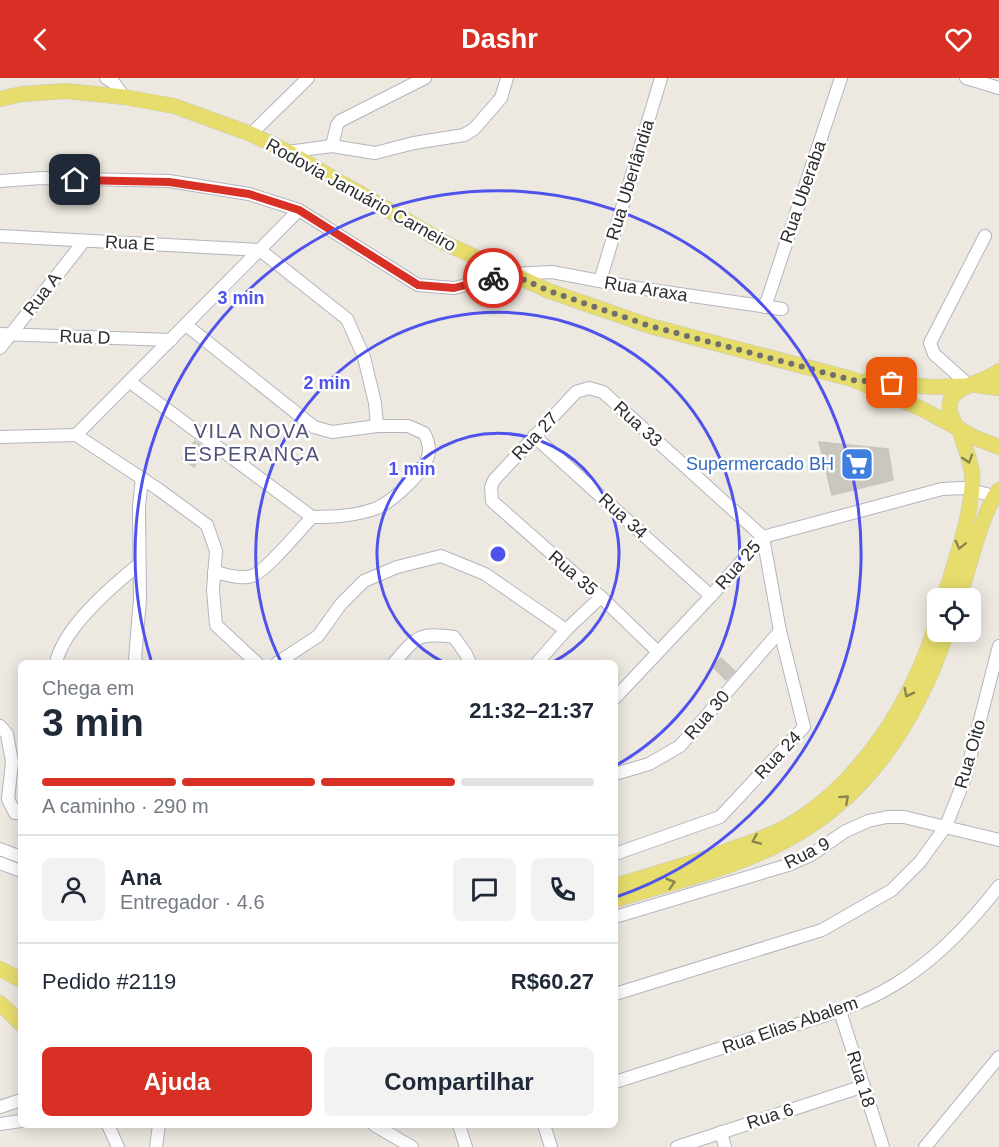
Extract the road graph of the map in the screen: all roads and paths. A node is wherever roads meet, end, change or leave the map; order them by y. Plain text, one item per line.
1 (106, 78) edge
2 (308, 78) edge
3 (425, 78) edge
4 (507, 78) edge
5 (661, 78) edge
6 (841, 78) edge
7 (966, 78) edge
8 (999, 88) edge
9 (124, 97) junction
10 (0, 99) edge
11 (251, 134) junction
12 (332, 146) junction
13 (288, 152) junction
14 (0, 181) edge
15 (299, 210) junction
16 (0, 236) edge
17 (985, 236) dead end
18 (84, 241) junction
19 (260, 250) junction
20 (511, 274) junction
21 (600, 281) junction
22 (765, 307) junction
23 (782, 309) dead end
24 (186, 325) junction
25 (5, 334) edge
26 (171, 340) junction
27 (0, 348) edge
28 (999, 371) edge
29 (852, 380) junction
30 (130, 382) junction
31 (968, 386) junction
32 (590, 388) joint
33 (999, 388) edge
34 (377, 426) junction
35 (957, 427) junction
36 (76, 435) junction
37 (534, 435) junction
38 (0, 437) edge
39 (999, 447) edge
40 (142, 478) junction
41 (972, 490) junction
42 (997, 493) edge
43 (490, 494) joint
44 (312, 517) junction
45 (763, 537) junction
46 (138, 565) junction
47 (214, 572) junction
48 (947, 588) edge
49 (962, 588) edge
50 (711, 596) junction
51 (601, 597) junction
52 (566, 630) junction
53 (780, 631) junction
54 (930, 642) edge
55 (943, 642) edge
56 (999, 646) edge
57 (658, 652) junction
58 (57, 660) edge
59 (136, 660) edge
60 (254, 660) edge
61 (282, 660) edge
62 (397, 660) edge
63 (469, 660) edge
64 (540, 660) edge
65 (618, 695) edge
66 (0, 726) edge
67 (618, 773) edge
68 (18, 813) edge
69 (946, 826) junction
70 (999, 840) edge
71 (0, 849) edge
72 (618, 853) edge
73 (18, 856) edge
74 (0, 863) edge
75 (18, 870) edge
76 (618, 885) edge
77 (999, 886) edge
78 (618, 899) edge
79 (618, 916) edge
80 (0, 969) edge
81 (18, 978) edge
82 (618, 993) edge
83 (0, 1003) edge
84 (840, 1011) junction
85 (18, 1021) edge
86 (999, 1057) edge
87 (618, 1081) edge
88 (864, 1086) junction
89 (18, 1101) edge
90 (0, 1107) edge
91 (18, 1121) edge
92 (0, 1124) edge
93 (109, 1128) edge
94 (159, 1128) edge
95 (379, 1128) edge
96 (460, 1128) edge
97 (545, 1128) edge
98 (721, 1132) junction
99 (118, 1147) edge
100 (156, 1147) edge
101 (412, 1147) edge
102 (466, 1147) edge
103 (551, 1147) edge
104 (677, 1147) edge
105 (725, 1147) edge
106 (883, 1147) edge
107 (925, 1147) edge

1 - 9 street
2 - 11 street
3 - 12 street
4 - 12 street
5 - 21 street, Rua Uberlândia
6 - 22 street, Rua Uberaba
7 - 8 street
9 - 10 main road, Rodovia Januário Carneiro
9 - 11 main road, Rodovia Januário Carneiro
11 - 13 main road, Rodovia Januário Carneiro
12 - 13 street
13 - 20 main road, Rodovia Januário Carneiro
14 - 15 street, Rua Araxa
15 - 19 street
15 - 20 street, Rua Araxa
16 - 18 street, Rua E
17 - 31 street
18 - 19 street, Rua E
18 - 25 street, Rua A
19 - 24 street
19 - 34 street
20 - 21 street, Rua Araxa
20 - 29 main road, Rodovia Januário Carneiro
21 - 22 street, Rua Araxa
22 - 23 street, Rua Araxa
24 - 26 street
24 - 34 street
25 - 26 street, Rua D
25 - 27 street, Rua A
26 - 30 street
28 - 31 main road
29 - 31 main road, Rodovia Januário Carneiro
29 - 35 main road, Rodovia Januário Carneiro
30 - 36 street
30 - 44 street
31 - 33 main road, Rodovia Januário Carneiro
31 - 35 main road
32 - 37 street, Rua 27
32 - 45 street, Rua 33
34 - 44 street
35 - 39 main road, Rodovia Januário Carneiro
35 -> 41 main road
36 - 38 street
36 - 40 street
37 - 43 street, Rua 27
37 - 50 street, Rua 34
40 - 46 street
40 - 47 street
41 - 42 street, Rua 25
41 - 45 street, Rua 25
41 -> 48 main road
42 - 49 main road
43 - 51 street, Rua 35
44 - 47 street
45 - 50 street, Rua 25
45 - 53 street, Rua 24
46 - 58 street
46 - 59 street
47 - 60 street
50 - 57 street, Rua 25
51 - 52 street
51 - 57 street, Rua 35
52 - 61 street
52 - 64 street
53 - 67 street, Rua 30
53 - 72 street, Rua 24
54 -> 76 main road
78 -> 55 main road
56 - 69 street, Rua Oito
57 - 65 street, Rua 25
62 - 63 street
66 - 68 street
69 - 70 street, Rua 9
69 - 79 street, Rua 9
69 - 82 street, Rua Oito
71 - 73 street
74 - 75 street
77 - 84 street, Rua Elias Abalem
80 - 81 main road
83 - 85 main road
84 - 87 street, Rua Elias Abalem
84 - 88 street, Rua 18
86 - 107 street
88 - 98 street, Rua 6
88 - 106 street, Rua 18
89 - 90 street
91 - 92 street
93 - 99 street
94 - 100 street
95 - 101 street
96 - 102 street
97 - 103 street
98 - 104 street, Rua 6
98 - 105 street

